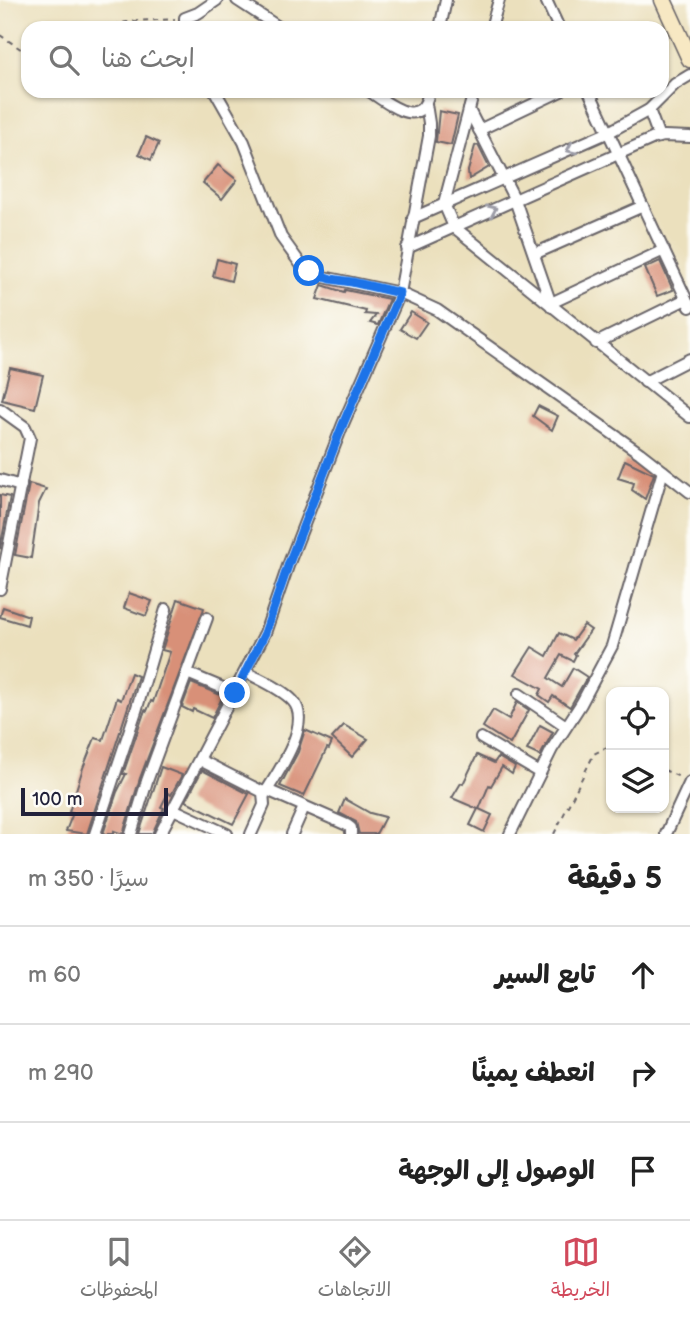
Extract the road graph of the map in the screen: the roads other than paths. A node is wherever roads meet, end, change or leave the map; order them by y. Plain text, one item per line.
1 (217, 0) edge
2 (237, 0) edge
3 (446, 0) edge
4 (499, 0) edge
5 (546, 0) edge
6 (663, 0) edge
7 (188, 21) edge
8 (269, 21) edge
9 (442, 21) edge
10 (493, 21) edge
11 (556, 21) edge
12 (690, 59) edge
13 (690, 75) edge
14 (669, 90) edge
15 (219, 98) edge
16 (379, 98) edge
17 (427, 98) edge
18 (472, 98) edge
19 (546, 98) edge
20 (592, 98) edge
21 (661, 98) edge
22 (426, 104) junction
23 (469, 110) junction
24 (649, 110) junction
25 (479, 130) junction
26 (609, 132) junction
27 (659, 137) junction
28 (690, 137) edge
29 (619, 154) junction
30 (505, 179) junction
31 (514, 200) junction
32 (444, 204) junction
33 (643, 206) junction
34 (413, 218) junction
35 (454, 227) junction
36 (407, 248) junction
37 (664, 250) junction
38 (534, 254) junction
39 (400, 293) junction
40 (688, 303) edge
41 (552, 306) junction
42 (596, 343) junction
43 (690, 359) edge
44 (645, 382) junction
45 (0, 409) edge
46 (690, 417) edge
47 (663, 471) junction
48 (0, 481) edge
49 (21, 486) junction
50 (690, 492) edge
51 (0, 589) edge
52 (166, 608) dead end
53 (207, 618) dead end
54 (246, 672) junction
55 (187, 673) junction
56 (235, 693) junction
57 (519, 694) dead end
58 (566, 726) junction
59 (481, 738) dead end
60 (200, 760) junction
61 (540, 773) junction
62 (687, 780) edge
63 (266, 793) junction
64 (304, 807) junction
65 (173, 808) junction
66 (670, 833) edge
67 (95, 834) edge
68 (131, 834) edge
69 (160, 834) edge
70 (227, 834) edge
71 (251, 834) edge
72 (292, 834) edge
73 (351, 834) edge
74 (510, 834) edge

1 - 7 street
2 - 8 street
3 - 9 street
4 - 10 street
5 - 11 street
6 - 12 main road
13 - 14 street
15 - 39 street
16 - 22 street
17 - 22 street
18 - 23 street
19 - 25 street
20 - 26 street
21 - 24 street
22 - 34 street
23 - 25 street
23 - 32 street
24 - 26 street
24 - 27 street
25 - 30 street
26 - 29 street
26 -> 30 street
27 - 28 street
27 - 29 street
29 - 31 street
29 - 33 street
30 - 31 street
30 - 32 street
35 -> 31 street
31 - 38 street
32 - 34 street
32 - 35 street
33 - 37 street
33 - 38 street
34 - 36 street
35 - 36 street
35 - 41 street
36 - 39 street
37 - 40 street
37 - 41 street
38 - 41 street
39 - 47 street
39 - 54 street
40 - 42 street
41 - 42 street
42 - 44 street
43 - 44 street
44 - 46 street
45 - 49 street
47 - 50 street
47 - 58 street
48 - 49 street
49 - 51 street
52 - 67 street
53 - 55 street
54 - 56 street
54 - 63 street
55 - 56 street
55 - 68 street
56 - 60 street
57 - 58 street
58 - 61 street
59 - 61 street
60 - 63 street
60 - 65 street
61 - 74 street
62 - 66 street
63 - 64 street
63 - 71 street
64 - 72 street
64 - 73 street
65 - 69 street
65 - 70 street

